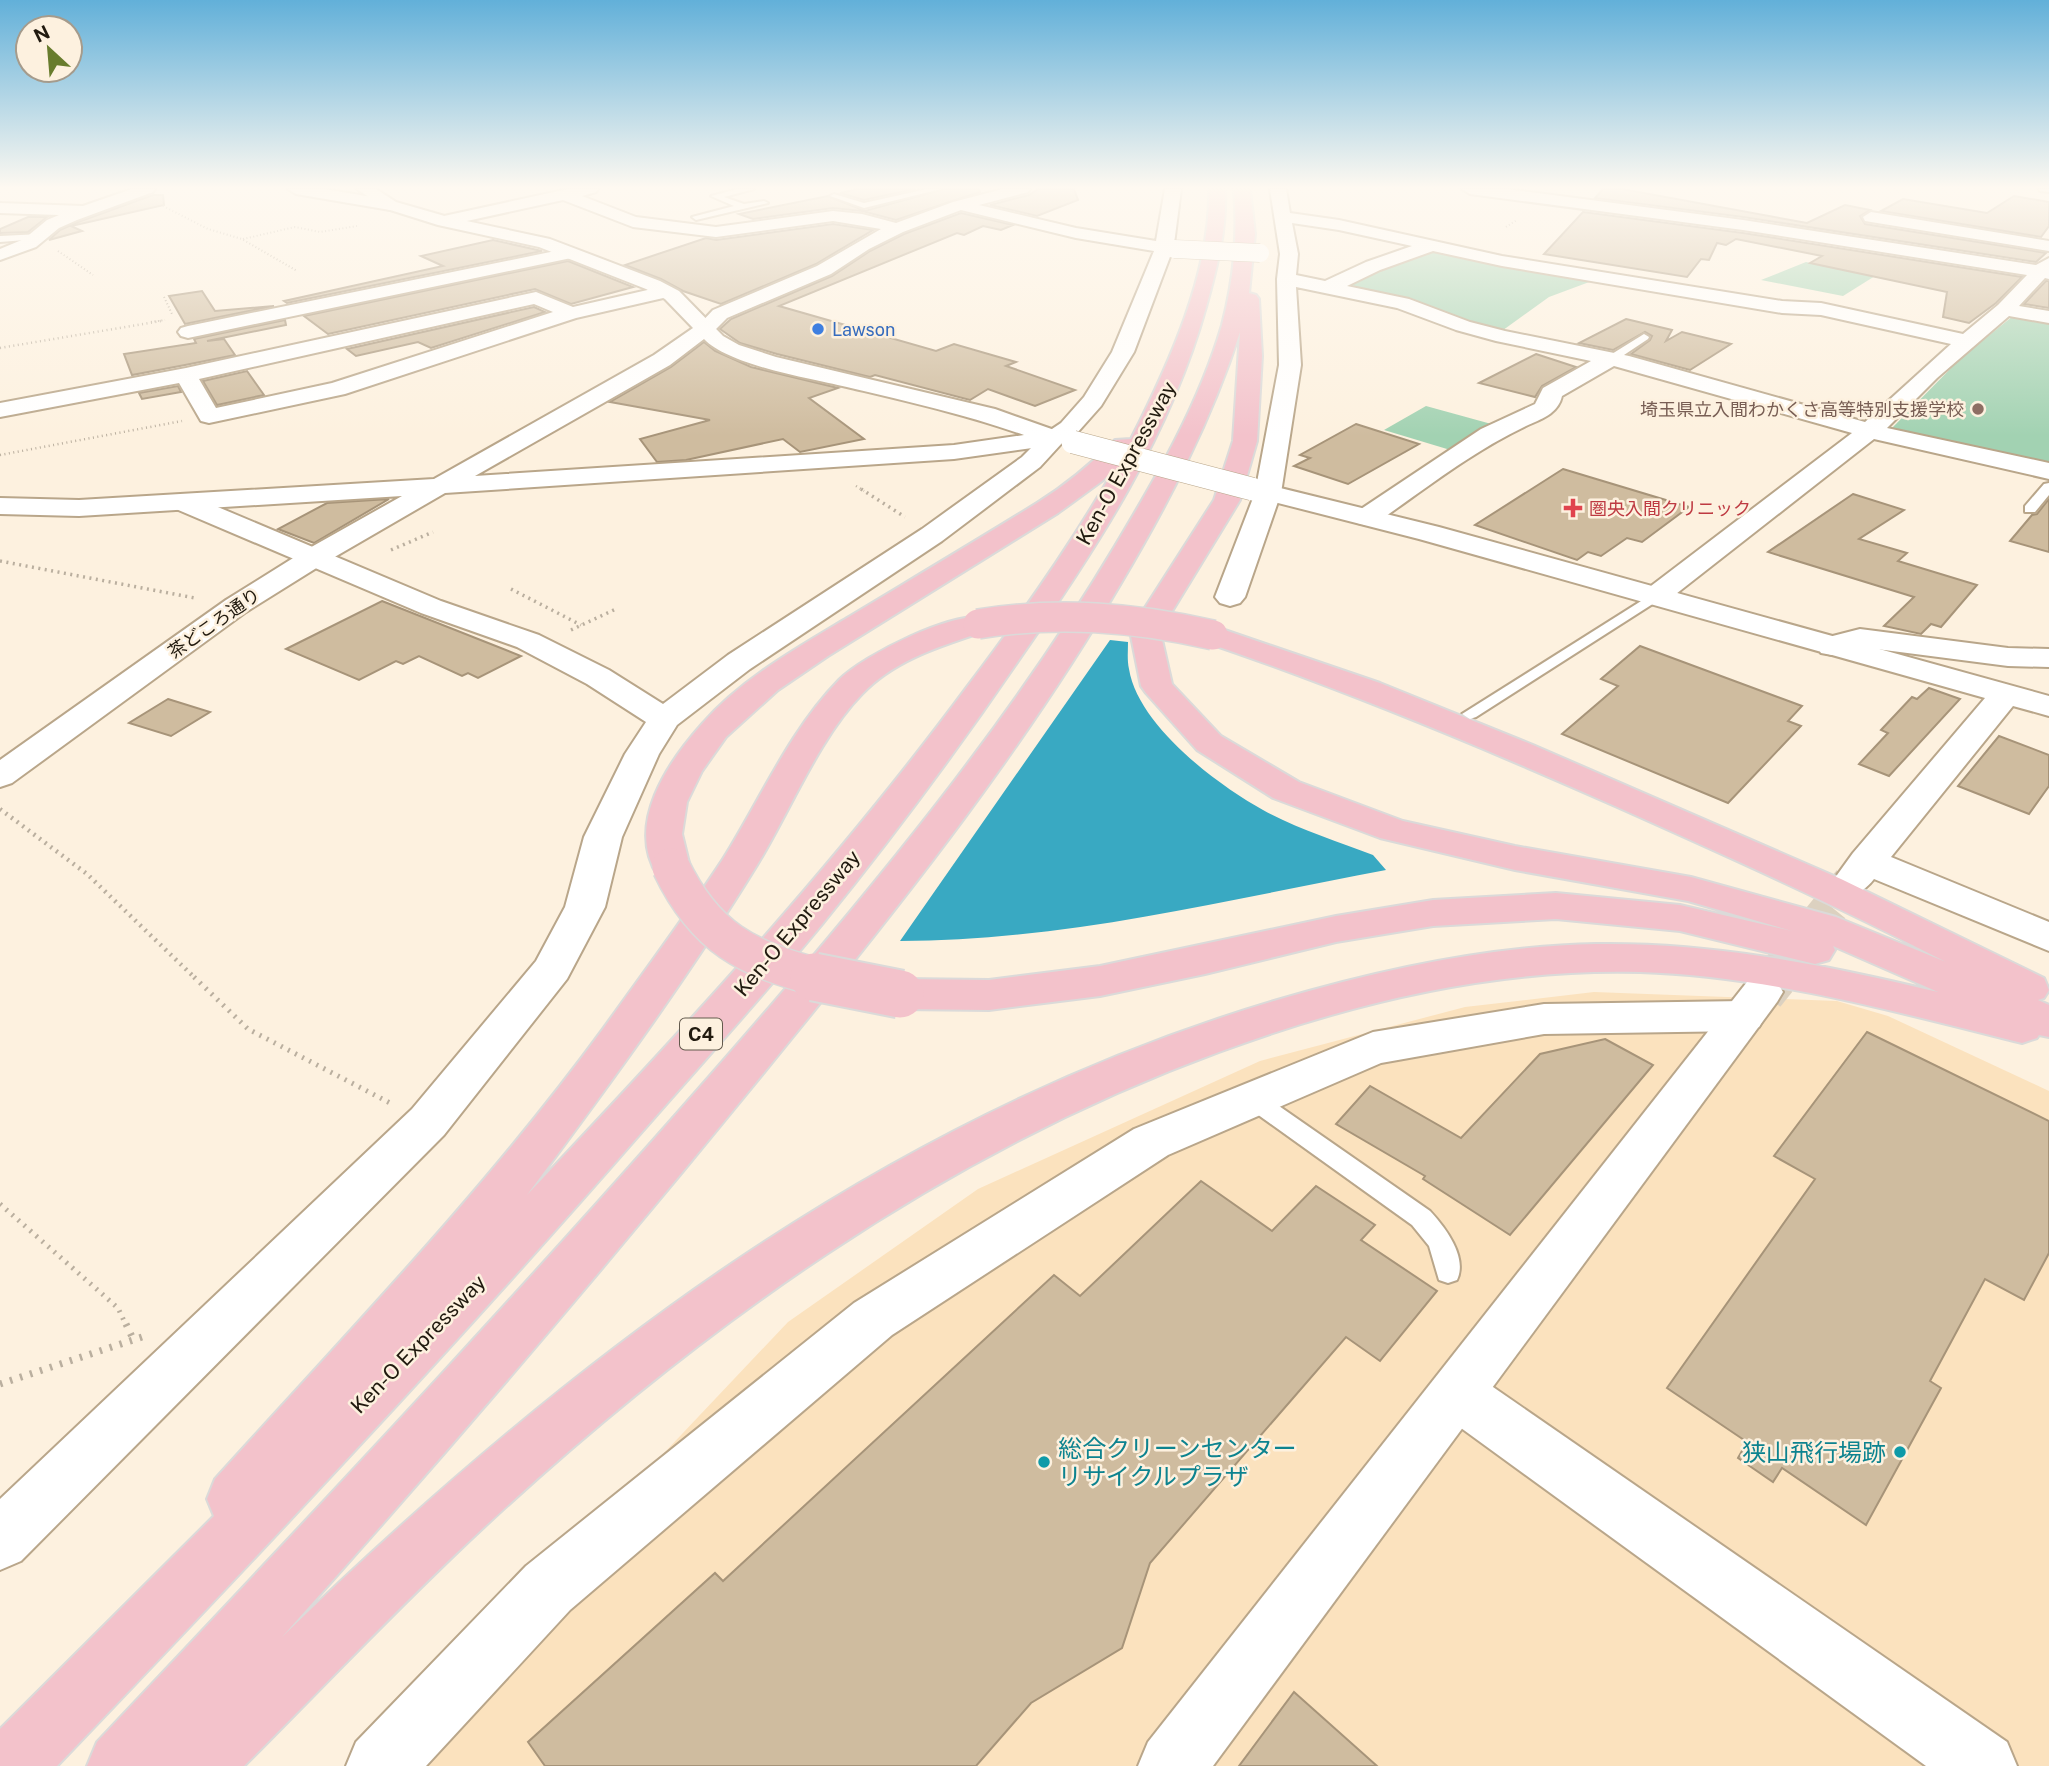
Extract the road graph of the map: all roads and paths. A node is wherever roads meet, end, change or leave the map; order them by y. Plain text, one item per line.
1 (88, 271) edge
2 (481, 271) edge
3 (615, 271) edge
4 (821, 271) edge
5 (1159, 271) edge
6 (1206, 271) edge
7 (1246, 271) edge
8 (1260, 271) edge
9 (1287, 271) edge
10 (1362, 271) edge
11 (1565, 271) edge
12 (2044, 271) edge
13 (93, 275) dead end
14 (1286, 279) junction
15 (1331, 286) junction
16 (665, 292) junction
17 (164, 297) dead end
18 (2005, 309) junction
19 (571, 313) junction
20 (2049, 317) edge
21 (705, 329) junction
22 (188, 332) dead end
23 (1644, 337) dead end
24 (1967, 341) junction
25 (0, 348) edge
26 (1611, 359) junction
27 (186, 375) junction
28 (1161, 406) junction
29 (0, 410) edge
30 (209, 416) junction
31 (1870, 431) junction
32 (1063, 440) junction
33 (0, 455) edge
34 (817, 460) junction
35 (2049, 471) edge
36 (439, 486) junction
37 (2049, 486) edge
38 (1260, 491) junction
39 (186, 503) junction
40 (0, 506) edge
41 (2030, 509) dead end
42 (1367, 517) junction
43 (932, 535) junction
44 (316, 556) junction
45 (0, 561) edge
46 (511, 589) dead end
47 (1657, 595) junction
48 (1230, 597) dead end
49 (236, 606) junction
50 (616, 609) dead end
51 (582, 625) junction
52 (539, 646) junction
53 (1832, 646) junction
54 (2049, 658) edge
55 (2006, 694) junction
56 (2049, 706) edge
57 (1470, 714) dead end
58 (664, 719) junction
59 (0, 776) edge
60 (0, 809) edge
61 (2049, 937) edge
62 (2042, 1022) edge
63 (1251, 1098) junction
64 (428, 1122) junction
65 (0, 1204) edge
66 (1448, 1272) dead end
67 (145, 1337) dead end
68 (133, 1339) junction
69 (0, 1384) edge
70 (1458, 1394) junction
71 (0, 1540) edge
72 (0, 1741) edge
73 (10, 1766) edge
74 (121, 1766) edge
75 (197, 1766) edge
76 (380, 1766) edge
77 (1171, 1766) edge
78 (1983, 1766) edge

1 - 13 path
2 - 22 street
3 - 16 street
4 - 21 street
5 - 32 street
6 - 28 highway, Ken-O Expressway / C4
7 - 74 highway, Ken-O Expressway / C4
8 - 62 highway
9 - 14 street
10 - 15 street
11 - 24 street
12 - 18 street
14 - 15 street
14 - 38 street
15 - 26 street
16 - 19 street
16 - 21 street
17 - 25 path
18 - 20 street
18 - 24 street
19 - 27 street
19 - 30 street
21 - 32 street
21 - 36 street, 茶どころ通り
23 - 26 lane
24 - 31 street
26 - 31 street
26 - 42 street
27 - 29 street
27 - 30 street
28 - 62 highway, bridge
28 - 73 highway, Ken-O Expressway / C4
30 - 33 path
31 - 35 street
31 - 47 street
32 - 34 street
32 - 38 street, bridge
32 - 43 street
34 - 36 street
34 - 43 path
36 - 39 street
36 - 44 street, 茶どころ通り
37 - 41 lane
38 - 42 street
38 - 48 street
39 - 40 street
39 - 44 street
42 - 47 street
43 - 58 street
44 - 49 street, 茶どころ通り
44 - 52 street
45 - 49 path
46 - 51 path
47 - 53 street
47 - 57 lane
49 - 59 street, 茶どころ通り
50 - 51 path
51 - 52 path
52 - 58 street
53 - 54 street
53 - 55 street
55 - 56 street
55 - 61 street
58 - 64 street
60 - 64 path
62 - 72 highway, bridge
62 - 75 highway
63 - 66 lane
63 - 70 street
63 - 76 street
64 - 71 street
65 - 68 path
67 - 68 path
68 - 69 path
70 - 77 street
70 - 78 street

